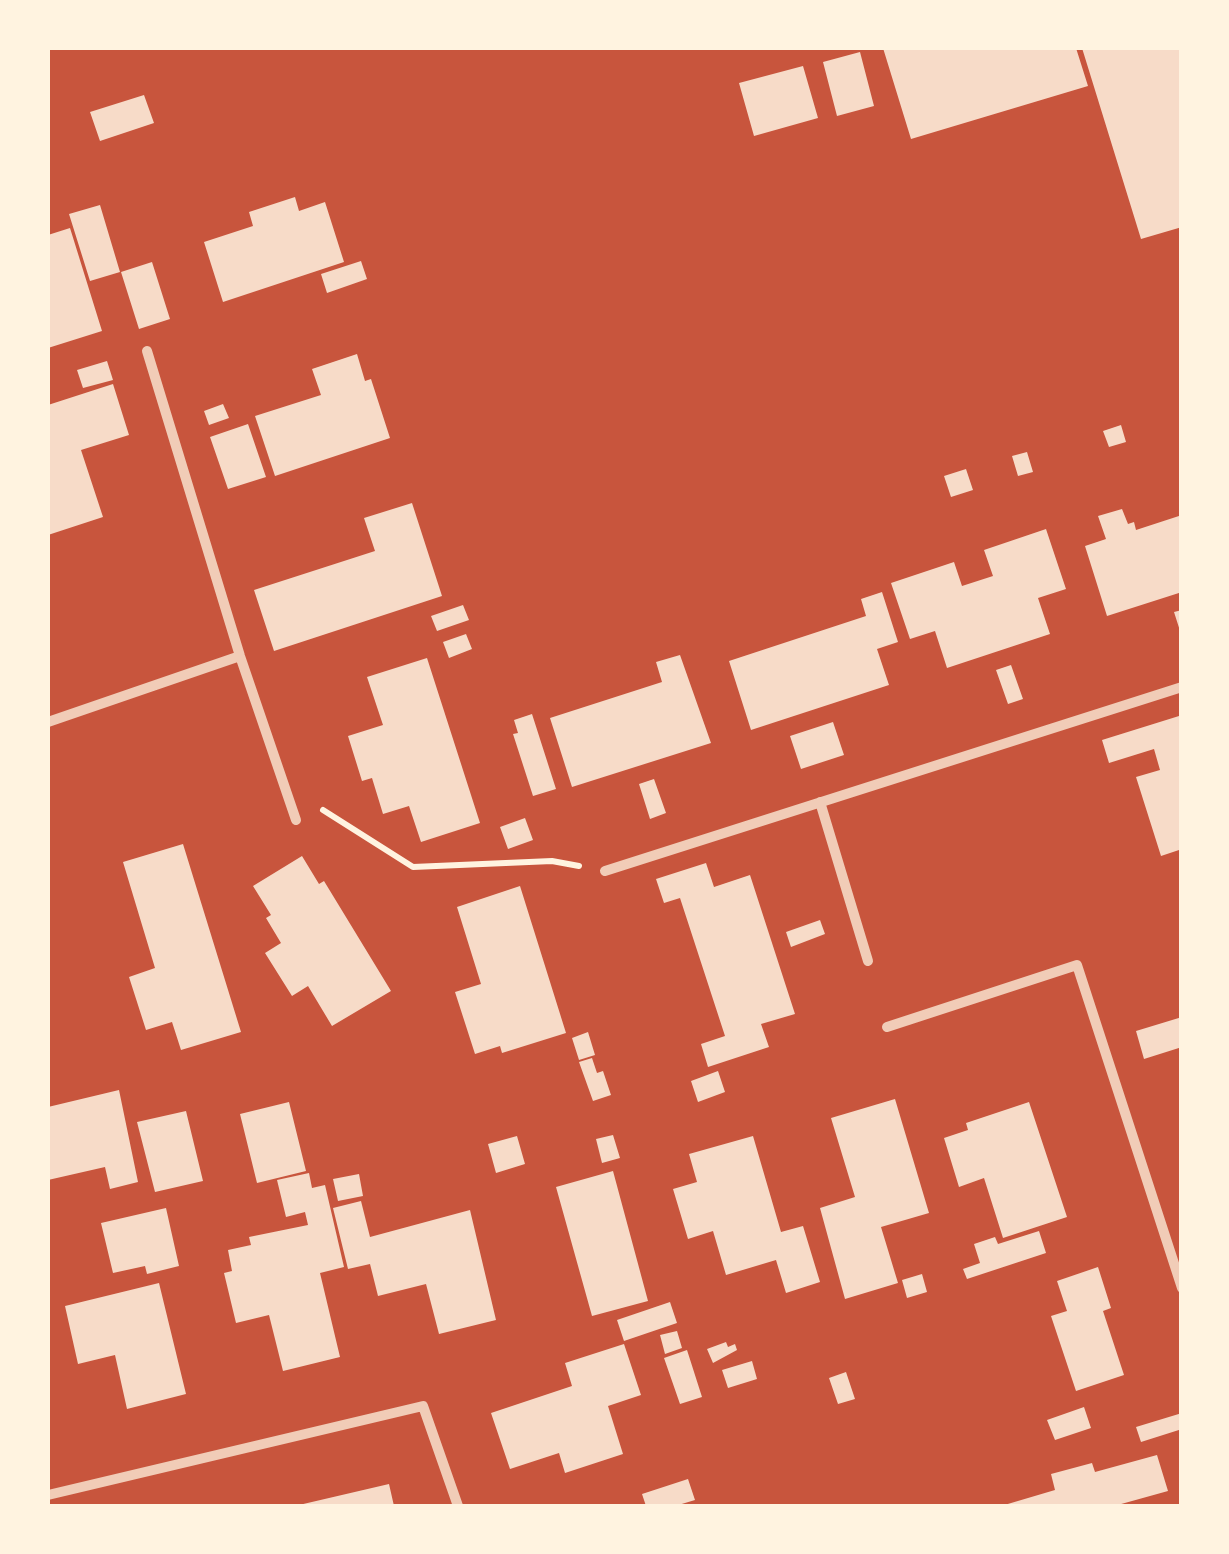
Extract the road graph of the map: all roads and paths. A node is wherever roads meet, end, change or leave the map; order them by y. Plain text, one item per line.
1 (147, 352) dead end
2 (240, 656) junction
3 (1182, 687) edge
4 (48, 722) edge
5 (284, 786) junction
6 (820, 802) junction
7 (296, 820) dead end
8 (604, 871) joint
9 (868, 961) dead end
10 (888, 1027) dead end
11 (1182, 1288) edge
12 (48, 1495) edge
13 (458, 1506) edge

1 - 2 street
2 - 4 street
2 - 5 street
3 - 6 street
5 - 7 street
5 - 8 path
6 - 8 street
6 - 9 street
10 - 11 street
12 - 13 street

